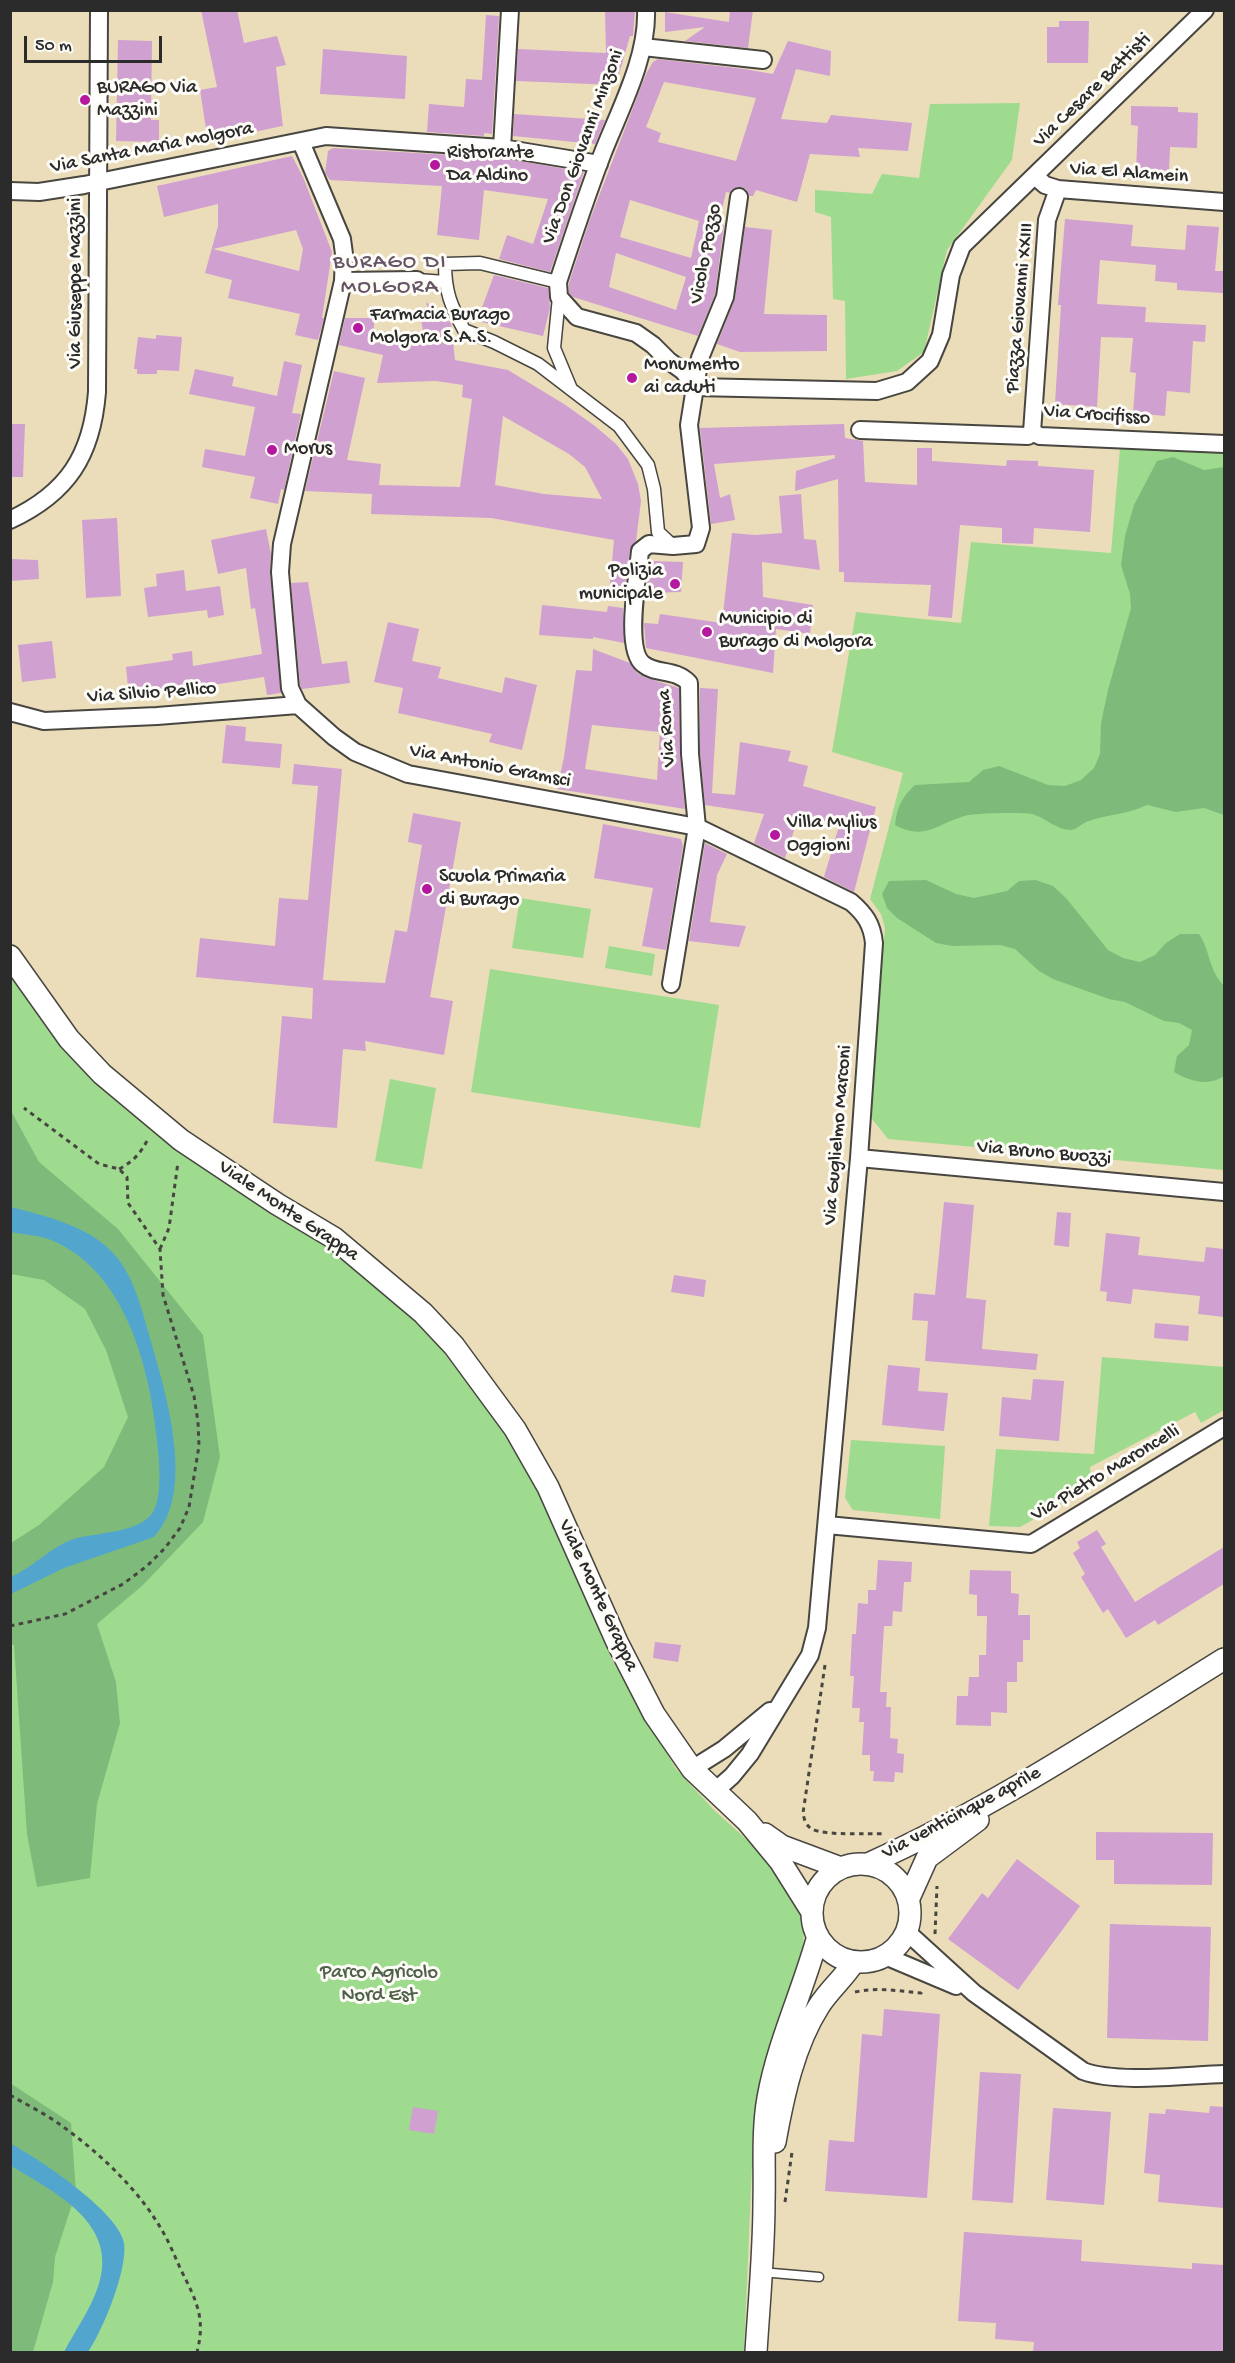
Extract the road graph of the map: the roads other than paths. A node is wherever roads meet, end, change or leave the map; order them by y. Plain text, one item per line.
1 (99, 10) edge
2 (510, 10) edge
3 (646, 10) edge
4 (1205, 10) edge
5 (643, 47) junction
6 (763, 60) dead end
7 (301, 142) junction
8 (502, 148) junction
9 (598, 164) junction
10 (1035, 176) junction
11 (98, 182) junction
12 (1058, 189) junction
13 (10, 191) edge
14 (739, 197) dead end
15 (1224, 202) edge
16 (417, 280) joint
17 (343, 281) junction
18 (445, 282) junction
19 (559, 289) junction
20 (695, 387) junction
21 (571, 390) junction
22 (860, 430) dead end
23 (1032, 432) junction
24 (1224, 444) edge
25 (10, 520) edge
26 (673, 546) junction
27 (298, 705) junction
28 (10, 712) edge
29 (697, 827) junction
30 (10, 956) edge
31 (671, 984) dead end
32 (859, 1158) junction
33 (1224, 1192) edge
34 (1224, 1427) edge
35 (826, 1525) junction
36 (1224, 1659) edge
37 (782, 1700) junction
38 (1055, 1763) junction
39 (692, 1769) junction
40 (715, 1791) junction
41 (747, 1821) junction
42 (868, 1863) junction
43 (841, 1868) junction
44 (909, 1898) junction
45 (812, 1912) junction
46 (907, 1932) junction
47 (818, 1936) junction
48 (885, 1956) junction
49 (854, 1962) junction
50 (974, 1993) junction
51 (1224, 2074) edge
52 (764, 2202) junction
53 (760, 2272) junction
54 (819, 2277) dead end
55 (756, 2352) edge

1 - 11 street, Via Giuseppe Mazzini
2 - 8 street
3 - 5 street, Via Don Giovanni Minzoni
4 - 10 street, Via Cesare Battisti
5 - 6 street
5 - 9 street, Via Don Giovanni Minzoni
7 - 8 street, Via Santa Maria Molgora
7 - 11 street, Via Santa Maria Molgora
7 - 17 street
8 - 9 street, Via Santa Maria Molgora
9 - 19 street, Via Don Giovanni Minzoni
10 - 12 street, Via El Alamein
10 - 20 street, Via Cesare Battisti
11 - 13 street, Via Santa Maria Molgora
11 - 25 street, Via Giuseppe Mazzini
12 - 15 street, Via El Alamein
12 - 23 street, Piazza Giovanni XXIII
14 - 20 street, Vicolo Pozzo
16 - 17 street
16 - 18 street
17 - 27 street
18 - 19 street
18 - 21 street
19 - 20 street
19 - 21 street
20 - 26 street, Vicolo Pozzo
21 - 26 street
22 - 23 street, Via Crocifisso
23 - 24 street, Via Crocifisso
26 - 29 street, Via Roma
27 - 28 street, Via Silvio Pellico
27 - 29 street, Via Antonio Gramsci
29 - 31 street
29 - 32 street, Via Guglielmo Marconi
30 - 39 street, Viale Monte Grappa
32 - 33 street, Via Bruno Buozzi
32 - 35 street, Via Guglielmo Marconi
34 - 35 street, Via Pietro Maroncelli
35 - 37 street, Via Guglielmo Marconi
36 - 38 street, Via venticinque aprile
37 - 39 street, Via Guglielmo Marconi
37 - 40 street, Via Guglielmo Marconi
38 - 42 street, Via venticinque aprile
38 - 44 street, Via venticinque aprile
39 - 40 street, Viale Monte Grappa
40 - 41 street, Viale Monte Grappa
41 - 43 street, Viale Monte Grappa
41 - 45 street, Viale Monte Grappa
42 - 43 street
42 - 44 street
43 - 45 street
44 - 46 street
45 - 47 street
46 - 48 street
46 - 50 street
47 - 49 street
47 - 52 street
48 - 49 street
48 - 50 street
49 - 52 street
50 - 51 street
52 - 53 street
53 - 54 lane
53 - 55 street

